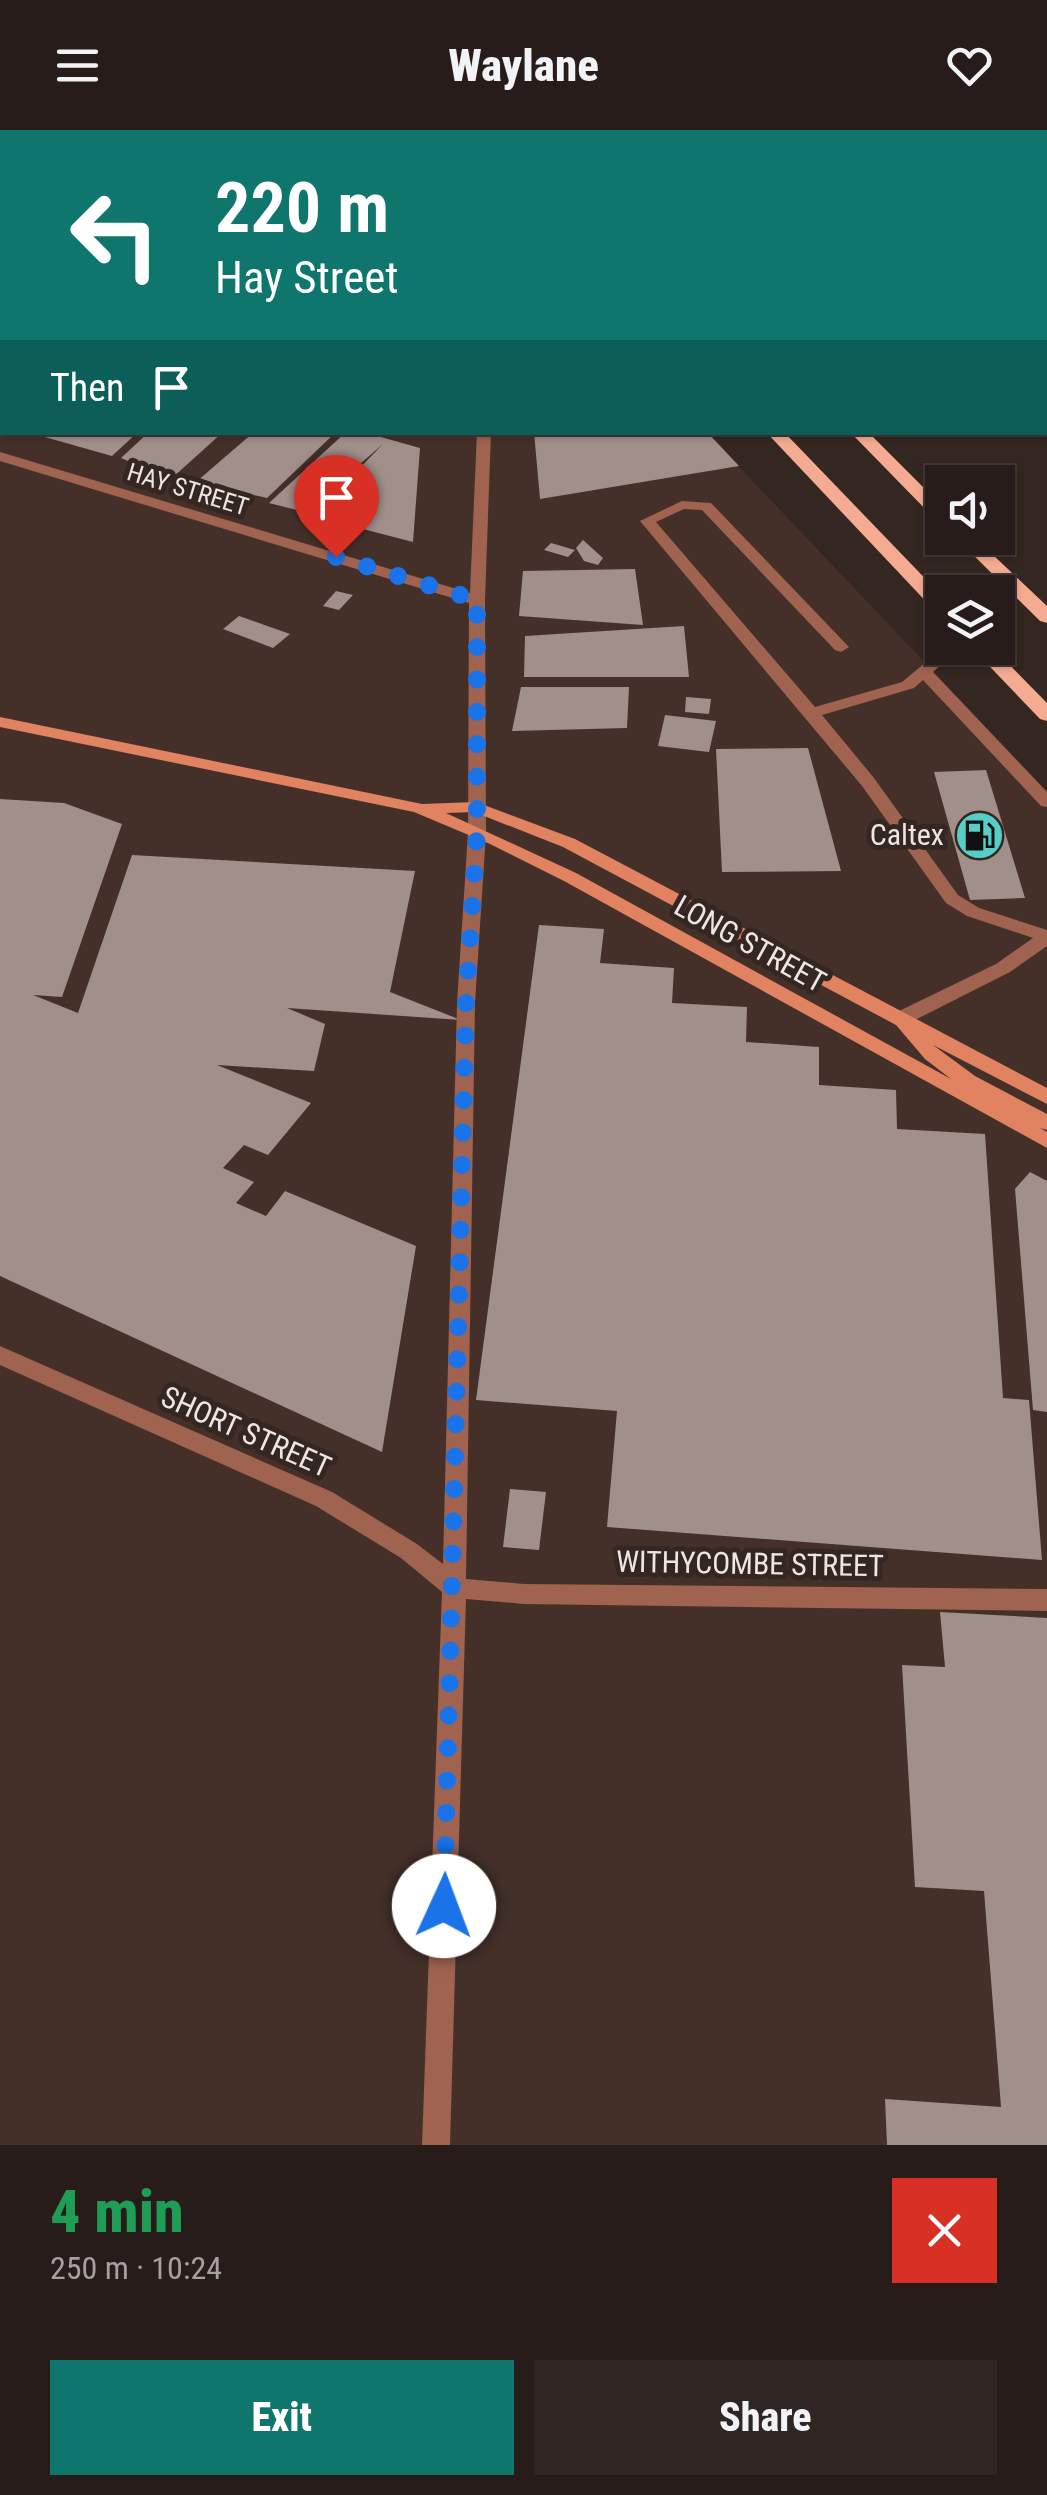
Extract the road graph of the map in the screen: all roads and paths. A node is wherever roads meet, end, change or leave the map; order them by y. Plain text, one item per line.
1 (484, 435) edge
2 (777, 435) edge
3 (861, 435) edge
4 (0, 456) edge
5 (925, 499) edge
6 (982, 555) edge
7 (925, 589) edge
8 (477, 600) junction
9 (1047, 618) edge
10 (841, 647) dead end
11 (934, 665) edge
12 (998, 665) edge
13 (926, 673) junction
14 (812, 712) junction
15 (1047, 715) edge
16 (0, 722) edge
17 (1047, 802) edge
18 (420, 808) junction
19 (476, 808) junction
20 (477, 833) junction
21 (1047, 936) edge
22 (902, 1018) junction
23 (1047, 1097) edge
24 (1047, 1123) edge
25 (1047, 1141) edge
26 (0, 1355) edge
27 (454, 1588) junction
28 (1047, 1600) edge
29 (436, 2145) edge

1 - 8 street
2 - 7 main road
3 - 5 main road
4 - 8 street, HAY STREET
6 - 9 main road
8 - 19 street
10 - 14 street
11 - 13 street
12 - 15 main road
13 - 14 street
13 - 17 street
14 - 21 street
16 - 18 main road, LONG STREET
18 - 19 main road, LONG STREET
18 - 20 main road, LONG STREET
19 - 20 street
19 - 22 main road, LONG STREET
20 - 25 main road, LONG STREET
20 - 27 street
21 - 22 street
22 - 23 main road, LONG STREET
22 - 24 main road
26 - 27 street, SHORT STREET
27 - 28 street, WITHYCOMBE STREET
27 - 29 street

